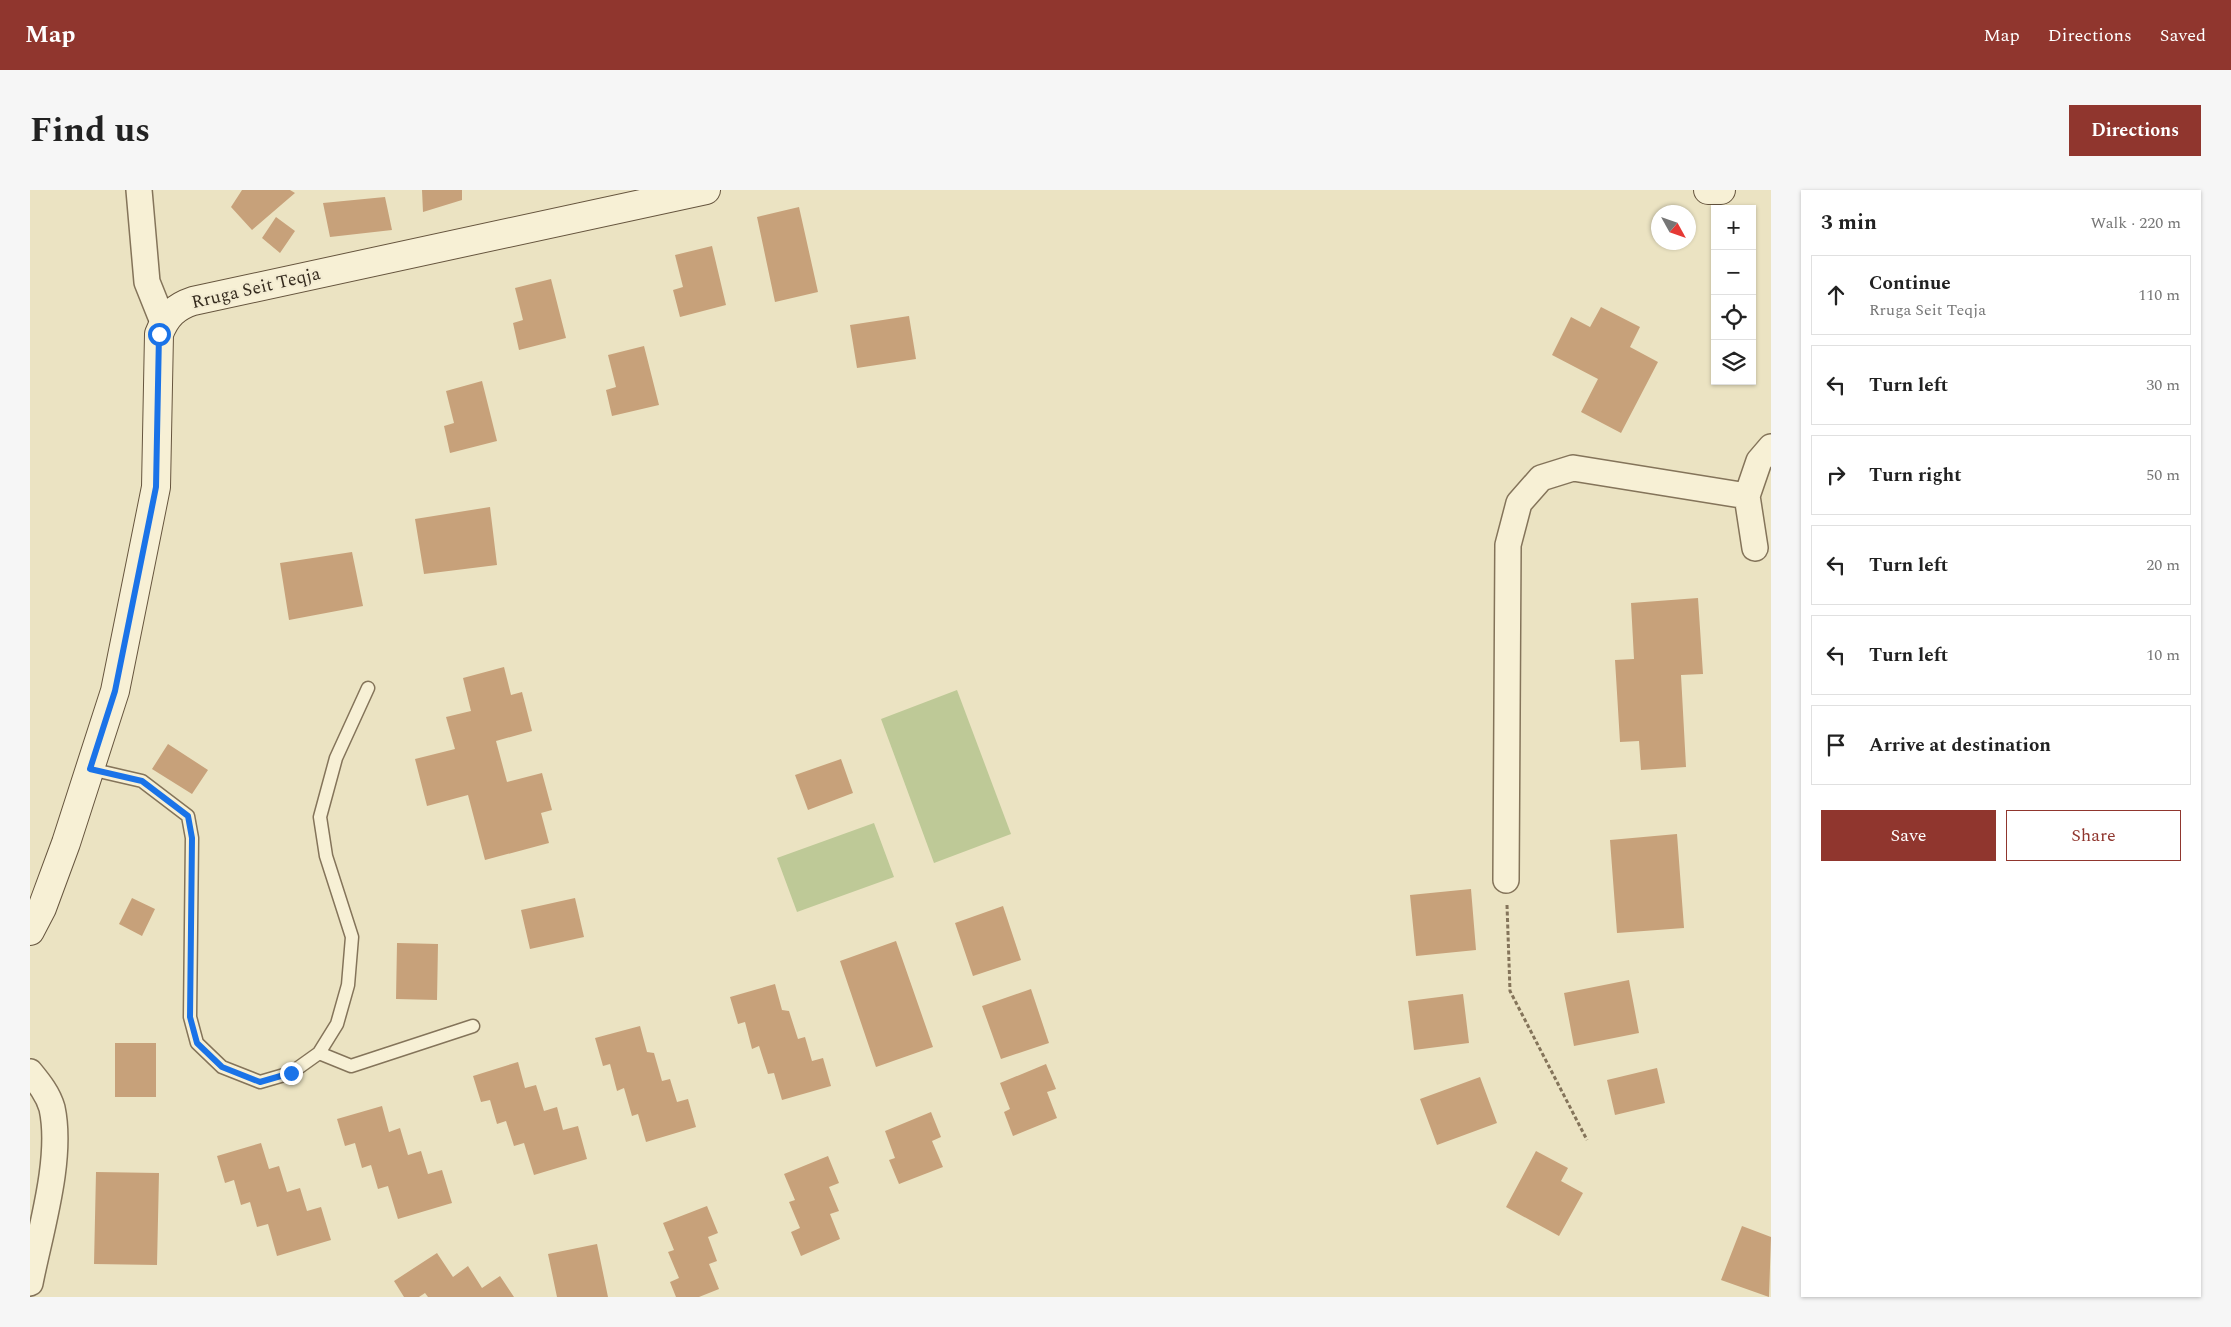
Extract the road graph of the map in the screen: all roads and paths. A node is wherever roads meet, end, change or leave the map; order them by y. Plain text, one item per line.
1 (139, 190) edge
2 (706, 190) edge
3 (1708, 190) edge
4 (1721, 190) edge
5 (163, 322) junction
6 (1771, 447) edge
7 (1747, 496) junction
8 (1755, 548) dead end
9 (368, 688) dead end
10 (90, 769) junction
11 (1506, 880) joint
12 (30, 931) edge
13 (473, 1026) dead end
14 (319, 1053) junction
15 (30, 1072) edge
16 (1587, 1140) dead end
17 (30, 1283) edge

1 - 5 street
2 - 5 main road, Rruga Seit Teqja
3 - 4 main road
5 - 10 main road
6 - 7 street
7 - 8 street
7 - 11 street
9 - 14 lane
10 - 12 main road
10 - 14 lane
11 - 16 path
13 - 14 lane
15 - 17 street

